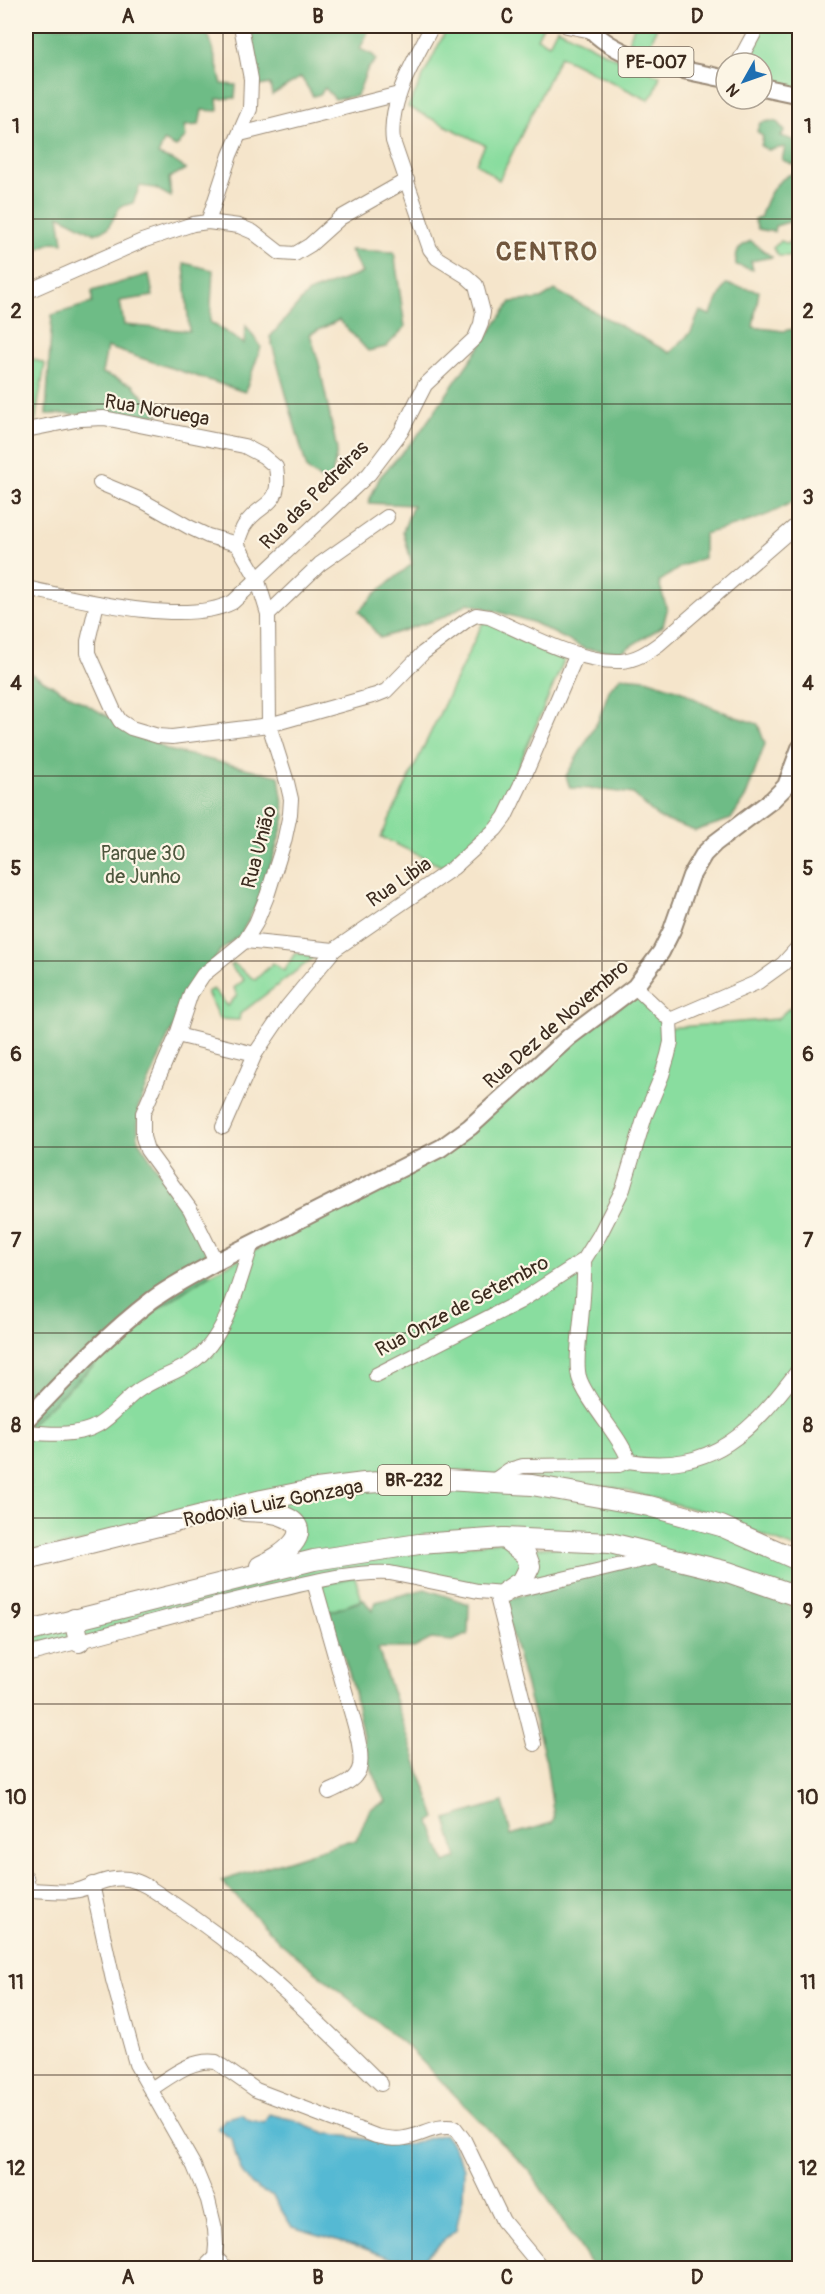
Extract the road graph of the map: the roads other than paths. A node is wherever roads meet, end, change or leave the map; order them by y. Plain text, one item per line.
1 (241, 26) edge
2 (432, 26) edge
3 (567, 26) edge
4 (758, 26) edge
5 (590, 28) edge
6 (744, 51) edge
7 (714, 76) edge
8 (774, 90) edge
9 (399, 94) junction
10 (800, 95) edge
11 (240, 135) junction
12 (407, 180) junction
13 (208, 222) junction
14 (26, 292) edge
15 (26, 430) edge
16 (100, 483) dead end
17 (387, 517) dead end
18 (800, 522) edge
19 (237, 544) junction
20 (257, 578) junction
21 (26, 588) edge
22 (97, 603) junction
23 (268, 614) junction
24 (577, 654) junction
25 (269, 725) junction
26 (800, 748) edge
27 (245, 941) junction
28 (800, 945) edge
29 (334, 950) junction
30 (635, 987) junction
31 (670, 1020) junction
32 (177, 1035) junction
33 (255, 1054) junction
34 (223, 1127) dead end
35 (251, 1246) junction
36 (584, 1260) junction
37 (216, 1262) junction
38 (800, 1368) edge
39 (376, 1375) dead end
40 (26, 1420) edge
41 (26, 1432) edge
42 (628, 1461) junction
43 (492, 1482) junction
44 (227, 1510) junction
45 (504, 1538) junction
46 (661, 1556) junction
47 (26, 1559) edge
48 (800, 1561) edge
49 (314, 1582) junction
50 (213, 1585) junction
51 (500, 1593) junction
52 (800, 1598) edge
53 (74, 1619) junction
54 (26, 1632) edge
55 (79, 1642) junction
56 (26, 1655) edge
57 (534, 1744) dead end
58 (329, 1792) dead end
59 (26, 1877) edge
60 (92, 1884) junction
61 (381, 2084) dead end
62 (151, 2089) junction
63 (215, 2257) junction
64 (204, 2268) edge
65 (226, 2268) edge
66 (542, 2268) edge

1 - 11 street
2 - 9 street, Rua das Pedreiras
3 - 5 street
4 - 6 street
5 - 7 main road, PE-007
8 - 10 main road
9 - 11 street
9 - 12 street, Rua das Pedreiras
11 - 13 street
12 - 13 street
12 - 20 street, Rua das Pedreiras
13 - 14 street
15 - 19 street, Rua Noruega
16 - 19 street
17 - 23 street
18 - 24 street
19 - 20 street, Rua União
20 - 22 street, Rua das Pedreiras
20 - 23 street, Rua União
21 - 22 street, Rua das Pedreiras
22 - 25 street
23 - 25 street, Rua União
24 - 25 street
24 - 29 street, Rua Libia
25 - 27 street, Rua União
26 - 30 main road, Rua Dez de Novembro
27 - 29 street
27 - 32 street, Rua União
28 - 31 street
29 - 33 street, Rua Libia
30 - 31 street
30 - 35 main road, Rua Dez de Novembro
31 - 36 street, Rua Onze de Setembro
32 - 33 street
32 - 37 street, Rua União
33 - 34 street, Rua Libia
35 - 37 main road, Rua Dez de Novembro
35 - 41 street
36 - 39 street, Rua Onze de Setembro
36 - 42 street
37 - 40 main road, Rua Dez de Novembro
38 - 42 street
42 - 43 street
43 - 44 highway, Rodovia Luiz Gonzaga / BR-232
43 - 48 highway, Rodovia Luiz Gonzaga / BR-232
44 - 47 highway, Rodovia Luiz Gonzaga / BR-232
44 - 50 highway, BR-232
45 - 46 highway, BR-232
45 - 50 highway, BR-232
45 - 51 highway
46 - 51 street
46 - 52 highway, BR-232
49 - 51 street
49 - 55 street
49 - 58 street
50 - 53 highway, BR-232
51 - 57 street
53 - 54 highway, BR-232
53 - 55 highway
55 - 56 street
59 - 60 street
60 - 61 street
60 - 62 street
62 - 63 street
62 - 66 street
63 - 64 street
63 - 65 street

